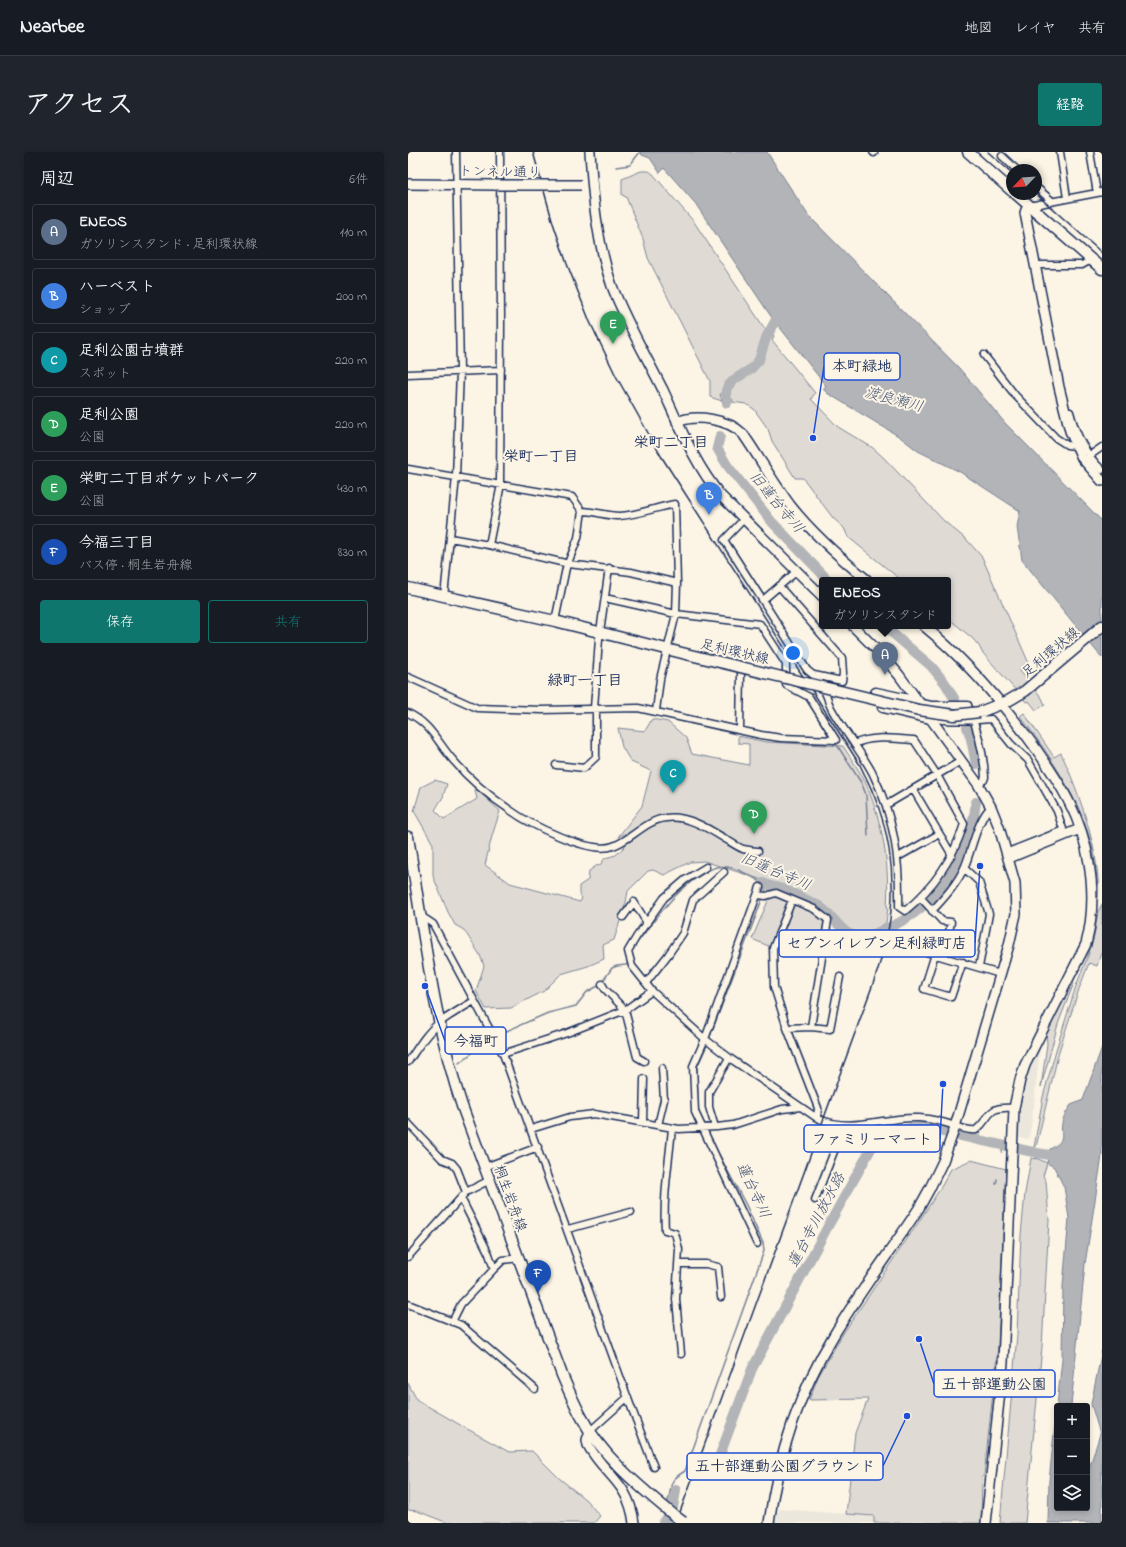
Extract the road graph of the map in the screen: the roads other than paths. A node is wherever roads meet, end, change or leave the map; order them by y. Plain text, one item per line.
1 (456, 152) edge
2 (500, 152) edge
3 (590, 152) edge
4 (968, 152) edge
5 (1060, 152) edge
6 (1090, 152) edge
7 (1002, 156) dead end
8 (1011, 164) edge
9 (408, 184) edge
10 (460, 185) junction
11 (592, 185) junction
12 (1006, 186) edge
13 (1042, 192) edge
14 (1100, 193) edge
15 (1067, 198) junction
16 (1023, 200) edge
17 (1052, 201) junction
18 (1030, 206) junction
19 (1091, 260) junction
20 (1035, 265) junction
21 (1102, 269) edge
22 (984, 355) dead end
23 (501, 370) junction
24 (460, 372) junction
25 (408, 374) edge
26 (1059, 387) junction
27 (677, 422) junction
28 (1075, 446) junction
29 (1102, 448) edge
30 (1089, 456) junction
31 (408, 469) edge
32 (1102, 470) edge
33 (456, 477) junction
34 (1102, 481) edge
35 (500, 484) junction
36 (582, 511) junction
37 (743, 520) junction
38 (450, 538) junction
39 (489, 544) junction
40 (569, 564) junction
41 (609, 568) junction
42 (796, 572) junction
43 (864, 577) edge
44 (678, 583) junction
45 (779, 586) junction
46 (408, 588) edge
47 (819, 593) edge
48 (444, 597) junction
49 (605, 598) junction
50 (763, 600) junction
51 (676, 614) junction
52 (555, 622) junction
53 (1102, 626) edge
54 (856, 629) edge
55 (928, 629) edge
56 (601, 633) junction
57 (666, 649) junction
58 (741, 672) dead end
59 (776, 675) junction
60 (814, 675) junction
61 (408, 677) edge
62 (918, 702) junction
63 (1006, 702) junction
64 (595, 710) junction
65 (656, 712) junction
66 (408, 713) edge
67 (930, 718) junction
68 (974, 721) junction
69 (740, 730) junction
70 (854, 744) junction
71 (961, 761) junction
72 (556, 765) dead end
73 (937, 776) junction
74 (978, 784) junction
75 (913, 789) junction
76 (886, 805) junction
77 (991, 807) junction
78 (1080, 829) junction
79 (939, 834) junction
80 (408, 837) edge
81 (409, 850) edge
82 (758, 851) dead end
83 (952, 855) junction
84 (1008, 855) junction
85 (898, 857) junction
86 (706, 867) dead end
87 (964, 868) junction
88 (724, 872) dead end
89 (760, 887) dead end
90 (758, 895) junction
91 (792, 900) junction
92 (922, 900) junction
93 (931, 910) junction
94 (421, 916) junction
95 (623, 917) dead end
96 (647, 923) junction
97 (916, 949) dead end
98 (935, 954) junction
99 (944, 957) junction
100 (963, 962) junction
101 (979, 967) junction
102 (1000, 974) junction
103 (840, 977) dead end
104 (646, 983) junction
105 (602, 984) dead end
106 (652, 991) junction
107 (474, 1001) junction
108 (625, 1010) junction
109 (439, 1023) junction
110 (811, 1027) junction
111 (787, 1028) junction
112 (705, 1039) junction
113 (504, 1054) junction
114 (729, 1058) junction
115 (644, 1061) dead end
116 (408, 1062) edge
117 (662, 1068) dead end
118 (644, 1079) dead end
119 (801, 1107) junction
120 (1014, 1108) junction
121 (817, 1118) junction
122 (643, 1122) junction
123 (408, 1123) edge
124 (658, 1125) junction
125 (844, 1126) junction
126 (715, 1127) junction
127 (531, 1128) junction
128 (672, 1128) junction
129 (701, 1128) junction
130 (955, 1128) junction
131 (538, 1147) junction
132 (485, 1167) junction
133 (490, 1180) junction
134 (466, 1192) junction
135 (461, 1198) junction
136 (815, 1200) dead end
137 (631, 1212) dead end
138 (568, 1229) junction
139 (757, 1244) dead end
140 (409, 1253) edge
141 (519, 1258) junction
142 (678, 1264) junction
143 (494, 1269) junction
144 (721, 1297) dead end
145 (408, 1304) edge
146 (452, 1322) junction
147 (681, 1354) dead end
148 (535, 1389) dead end
149 (628, 1397) junction
150 (590, 1431) junction
151 (654, 1467) dead end
152 (632, 1522) edge
153 (684, 1523) edge
154 (769, 1523) edge
155 (986, 1523) edge

1 - 10 street
2 - 23 street
3 - 11 street
4 - 12 main road
5 - 15 street
6 - 14 street
7 - 8 street
9 - 10 street, トンネル通り
10 - 11 street, トンネル通り, bridge
10 - 24 street
11 - 27 street
13 - 17 street
14 - 15 street
15 - 17 street
16 - 18 main road
17 - 18 street
18 - 19 main road
18 - 20 street
19 - 20 street
19 - 21 main road
20 - 26 street
22 - 28 street
23 - 24 street
23 - 35 street
24 - 25 street
24 - 33 street
26 - 28 street
26 - 30 street
27 - 37 street
27 - 43 street
28 - 34 street
29 - 30 street
30 - 32 street
31 - 33 street
33 - 35 street
33 - 38 street
35 - 36 street
35 - 39 street
36 - 40 street
36 - 44 street
37 - 42 street
37 - 50 street
38 - 39 street
38 - 48 street
39 - 40 street
40 - 41 street
40 - 52 street
41 - 44 street
41 - 49 street
42 - 45 street
42 - 47 street
44 - 51 street
45 - 50 street
45 - 60 street
46 - 48 main road, 足利環状線
48 - 52 main road, 足利環状線
49 - 51 street
49 - 56 street
50 - 60 street
51 - 57 street
51 - 69 street
52 - 56 main road, 足利環状線
53 - 63 main road, 足利環状線
54 - 62 street
55 - 63 street
56 - 57 main road, 足利環状線
56 - 64 street
57 - 59 main road, 足利環状線, bridge
57 - 65 street
58 - 69 street
59 - 62 main road
59 - 63 main road, 足利環状線, bridge
59 - 67 main road, bridge
60 - 70 street
61 - 64 street
62 - 67 street
62 - 68 street
63 - 78 street
64 - 65 street
64 - 72 street
65 - 69 street
66 - 82 street
67 - 68 street
67 - 71 street
68 - 74 street
68 - 84 street
70 - 73 street
70 - 76 street
71 - 73 street
71 - 74 street
73 - 75 street
73 - 83 street
74 - 77 street
75 - 76 street
75 - 79 street
76 - 85 street
77 - 84 street
77 - 87 street
78 - 84 street
78 - 120 street
79 - 83 street
79 - 85 street
80 - 81 main road, 桐生岩舟線
81 - 94 main road, 桐生岩舟線
83 - 92 street
84 - 102 street
85 - 92 street
86 - 96 street
87 - 93 street
87 - 101 street
88 - 104 street
89 - 90 street
90 - 91 street
90 - 112 street
91 - 110 street
91 - 111 street
92 - 93 street
93 - 99 street
94 - 107 street
94 - 109 main road, 桐生岩舟線
95 - 96 street
96 - 104 street
97 - 98 street
98 - 99 street
98 - 100 street
99 - 100 street
100 - 101 street
101 - 102 street
102 - 130 street
103 - 110 street
104 - 106 street
105 - 108 street
106 - 108 street
106 - 112 street
107 - 109 street
107 - 113 street
108 - 113 street
108 - 115 street
109 - 116 street
109 - 132 main road, 桐生岩舟線
110 - 111 street
111 - 121 street
112 - 114 street
112 - 129 street
113 - 127 street
114 - 119 street
114 - 126 street
117 - 124 street
118 - 122 street
119 - 121 street
119 - 126 street
120 - 130 street
120 - 155 street
121 - 125 street
122 - 124 street
122 - 127 street
123 - 134 street
124 - 128 street
125 - 130 street
125 - 136 street
126 - 129 street
127 - 131 street
128 - 129 street
128 - 142 street
129 - 139 street
130 - 154 street
131 - 132 street
131 - 138 street
132 - 133 main road, 桐生岩舟線
133 - 134 street
133 - 141 main road, 桐生岩舟線
134 - 135 street
135 - 140 street
135 - 143 street
137 - 138 street
138 - 149 street
141 - 143 street
141 - 150 main road, 桐生岩舟線
142 - 144 street
142 - 147 street
143 - 146 street
145 - 146 street
146 - 148 street
149 - 150 street
149 - 151 street
150 - 152 street
150 - 153 main road, 桐生岩舟線, bridge

